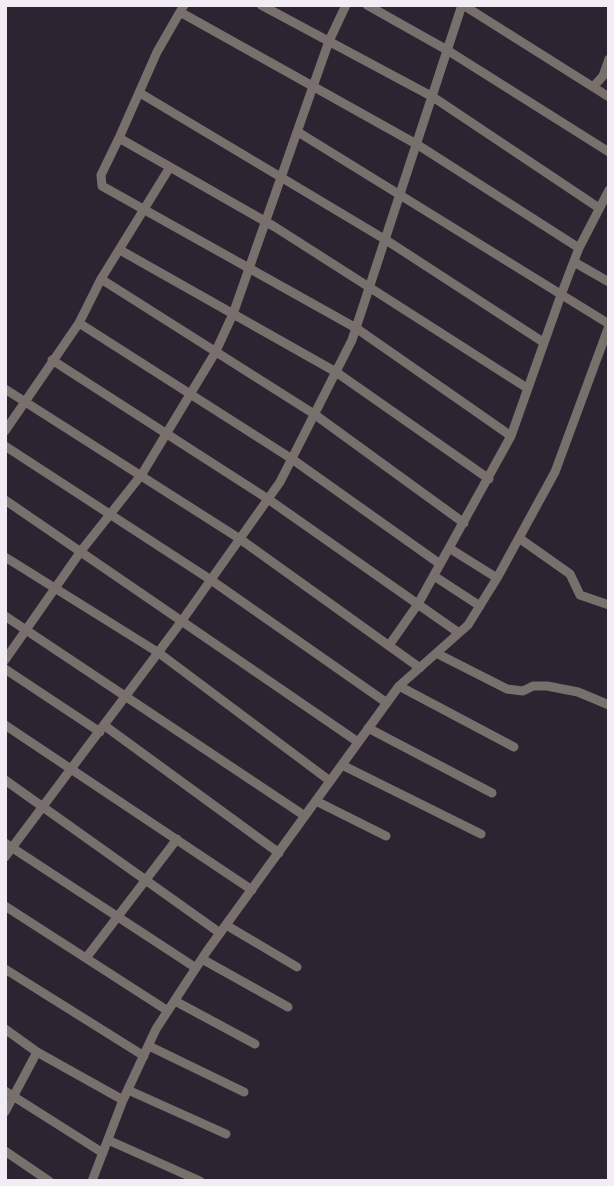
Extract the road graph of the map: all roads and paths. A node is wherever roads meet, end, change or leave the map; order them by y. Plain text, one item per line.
1 (261, 5) edge
2 (346, 5) edge
3 (367, 5) edge
4 (463, 5) edge
5 (182, 9) edge
6 (329, 41) junction
7 (447, 50) junction
8 (609, 59) edge
9 (314, 87) junction
10 (593, 87) junction
11 (140, 93) junction
12 (433, 97) junction
13 (609, 97) edge
14 (298, 132) junction
15 (119, 138) junction
16 (418, 145) junction
17 (609, 152) edge
18 (170, 167) junction
19 (281, 178) junction
20 (609, 190) edge
21 (401, 194) junction
22 (604, 204) edge
23 (143, 210) junction
24 (266, 222) junction
25 (386, 240) junction
26 (579, 248) junction
27 (120, 250) junction
28 (574, 262) junction
29 (249, 269) junction
30 (101, 279) junction
31 (609, 282) edge
32 (370, 287) junction
33 (561, 295) junction
34 (233, 314) junction
35 (79, 323) junction
36 (609, 325) edge
37 (356, 328) junction
38 (543, 342) junction
39 (215, 352) junction
40 (52, 360) junction
41 (336, 372) junction
42 (527, 388) junction
43 (5, 389) edge
44 (191, 392) junction
45 (27, 401) junction
46 (314, 414) junction
47 (5, 432) edge
48 (166, 434) junction
49 (512, 436) junction
50 (5, 446) edge
51 (292, 459) junction
52 (142, 474) junction
53 (489, 479) junction
54 (268, 499) junction
55 (5, 500) edge
56 (111, 514) junction
57 (464, 523) junction
58 (519, 538) junction
59 (240, 539) junction
60 (449, 548) junction
61 (81, 551) junction
62 (5, 557) edge
63 (440, 564) junction
64 (434, 576) junction
65 (497, 578) junction
66 (211, 580) junction
67 (55, 589) junction
68 (418, 604) junction
69 (480, 606) junction
70 (609, 606) edge
71 (5, 616) edge
72 (181, 622) junction
73 (28, 631) junction
74 (459, 633) junction
75 (390, 644) junction
76 (159, 653) junction
77 (438, 654) junction
78 (5, 660) edge
79 (421, 668) junction
80 (5, 669) edge
81 (398, 686) junction
82 (125, 699) junction
83 (387, 703) junction
84 (609, 705) edge
85 (5, 725) edge
86 (368, 728) junction
87 (103, 729) junction
88 (358, 742) junction
89 (514, 747) dead end
90 (342, 765) junction
91 (73, 769) junction
92 (5, 780) edge
93 (330, 781) junction
94 (492, 793) dead end
95 (316, 801) junction
96 (46, 807) junction
97 (305, 816) junction
98 (481, 834) dead end
99 (386, 836) dead end
100 (177, 839) junction
101 (9, 846) edge
102 (279, 853) junction
103 (5, 857) edge
104 (143, 880) junction
105 (252, 890) junction
106 (5, 906) edge
107 (119, 917) junction
108 (223, 929) junction
109 (86, 958) junction
110 (202, 960) junction
111 (297, 967) dead end
112 (196, 968) junction
113 (5, 969) edge
114 (175, 1001) junction
115 (288, 1007) dead end
116 (168, 1011) junction
117 (5, 1029) edge
118 (255, 1044) dead end
119 (149, 1046) junction
120 (37, 1052) junction
121 (144, 1056) junction
122 (128, 1090) junction
123 (5, 1091) edge
124 (244, 1092) dead end
125 (14, 1097) junction
126 (123, 1100) junction
127 (5, 1112) edge
128 (226, 1134) dead end
129 (108, 1140) junction
130 (5, 1151) edge
131 (103, 1153) junction
132 (49, 1181) edge
133 (93, 1181) edge
134 (201, 1181) edge

1 - 6 street
2 - 6 street
3 - 7 street
4 - 7 street
4 - 10 street
5 - 9 street
5 - 11 street
6 - 9 street
6 - 12 street
7 - 12 street
7 - 17 street
8 - 10 street
9 - 14 street
9 - 16 street
10 - 13 street
11 - 15 street
11 - 19 street
12 - 16 street
12 - 22 street
14 - 19 street
14 - 21 street
15 - 18 street
15 - 23 street
16 - 21 street
16 - 26 street
18 - 23 street
18 - 24 street
19 - 24 street
19 - 25 street
20 - 22 street
21 - 25 street
21 - 33 street
22 - 26 street
23 - 27 street
23 - 29 street
24 - 29 street
24 - 32 street
25 - 32 street
25 - 38 street
26 - 28 street
27 - 30 street
27 - 34 street
28 - 31 street
28 - 33 street
29 - 34 street
29 - 37 street
30 - 35 street
30 - 39 street
32 - 37 street
32 - 42 street
33 - 36 street
33 - 38 street
34 - 39 street
34 - 41 street
35 - 40 street
35 - 44 street
36 - 58 street
37 - 41 street
37 - 49 street
38 - 42 street
39 - 44 street
39 - 46 street
40 - 45 street
40 - 48 street
41 - 46 street
41 - 53 street
42 - 49 street
43 - 45 street
44 - 48 street
44 - 51 street
45 - 47 street
45 - 52 street
46 - 51 street
46 - 57 street
48 - 52 street
48 - 54 street
49 - 53 street
50 - 56 street
51 - 54 street
51 - 63 street
52 - 56 street
52 - 59 street
53 - 57 street
54 - 59 street
54 - 68 street
55 - 61 street
56 - 61 street
56 - 66 street
57 - 60 street
58 - 65 street
58 - 70 street
59 - 66 street
59 - 75 street
60 - 63 street
60 - 65 street
61 - 67 street
61 - 72 street
62 - 67 street
63 - 64 street
64 - 68 street
64 - 69 street
65 - 69 street
66 - 72 street
66 - 83 street
67 - 73 street
67 - 76 street
68 - 74 street
68 - 75 street
69 - 74 street
71 - 73 street
72 - 76 street
72 - 88 street
73 - 78 street
73 - 82 street
74 - 77 street
75 - 79 street
76 - 82 street
76 - 93 street
77 - 79 street
77 - 84 street
79 - 81 street
80 - 87 street
81 - 83 street
81 - 89 street
82 - 87 street
82 - 97 street
83 - 86 street
85 - 91 street
86 - 88 street
86 - 94 street
87 - 91 street
87 - 102 street
88 - 90 street
90 - 93 street
90 - 98 street
91 - 96 street
91 - 100 street
92 - 96 street
93 - 95 street
95 - 97 street
95 - 99 street
96 - 101 street
96 - 104 street
97 - 102 street
100 - 104 street
100 - 105 street
101 - 103 street
101 - 107 street
102 - 105 street
104 - 107 street
104 - 108 street
105 - 108 street
106 - 109 street
107 - 109 street
107 - 112 street
108 - 110 street
108 - 111 street
109 - 116 street
110 - 112 street
110 - 115 street
112 - 114 street
113 - 121 street
114 - 116 street
114 - 118 street
116 - 119 street
117 - 120 street
119 - 121 street
119 - 124 street
120 - 125 street
120 - 126 street
121 - 122 street
122 - 126 street
122 - 128 street
123 - 125 street
125 - 127 street
125 - 131 street
126 - 129 street
129 - 131 street
129 - 134 street
130 - 132 street
131 - 133 street

